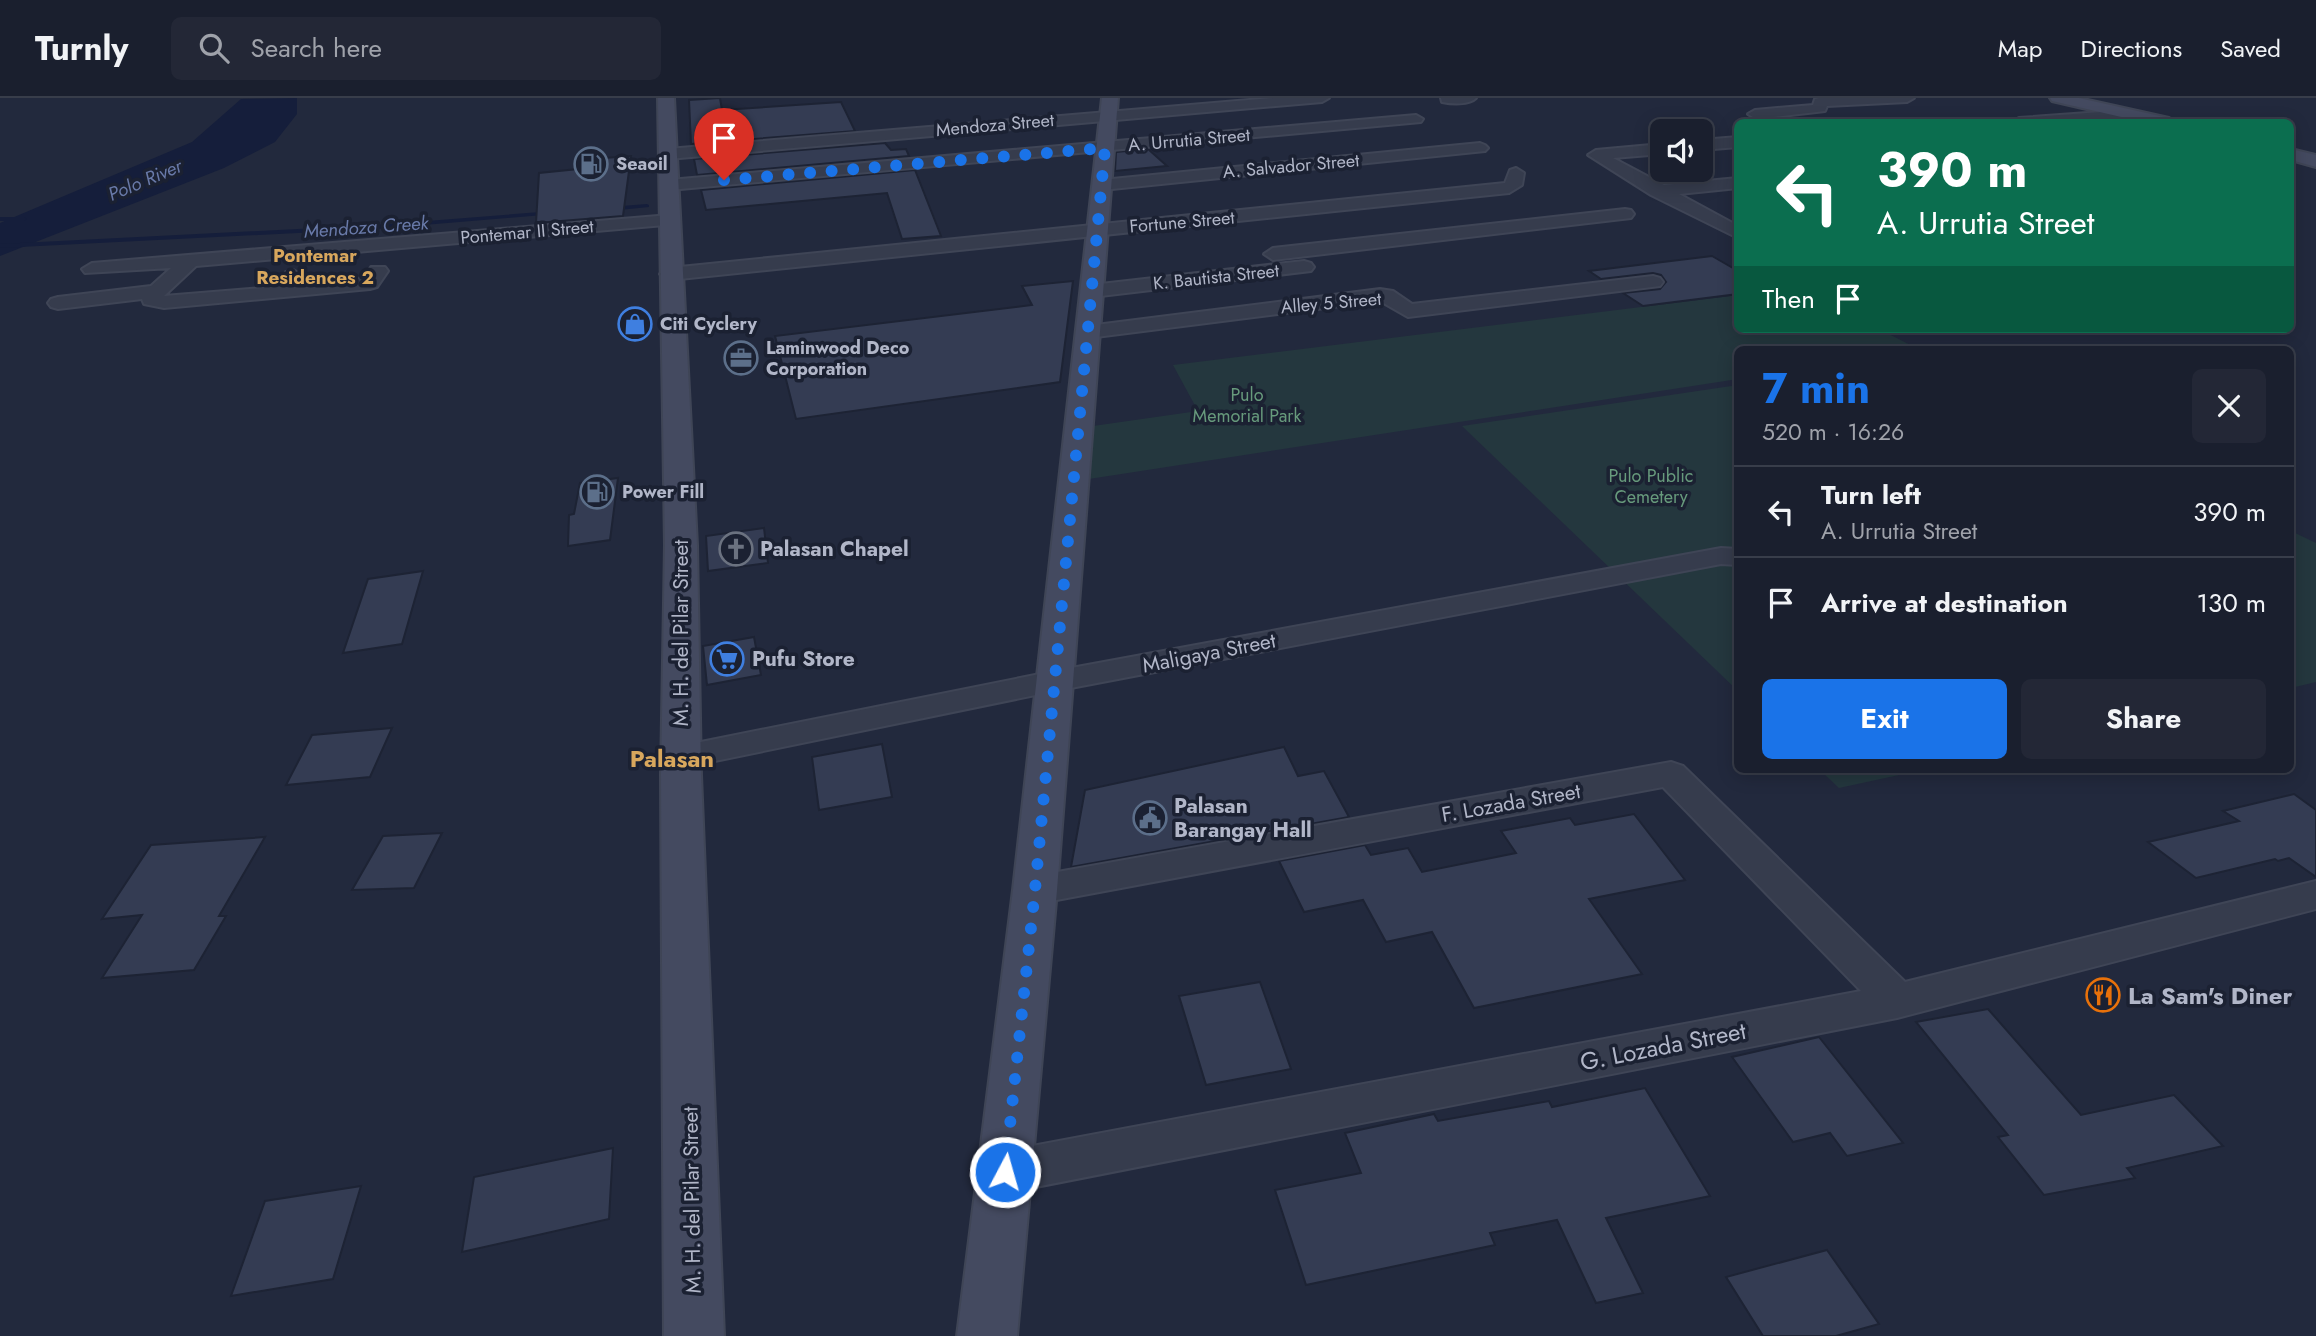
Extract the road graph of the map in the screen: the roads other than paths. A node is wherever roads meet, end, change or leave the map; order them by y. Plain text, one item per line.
1 (666, 98) edge
2 (1322, 98) edge
3 (1469, 98) edge
4 (1907, 98) edge
5 (2058, 98) edge
6 (1447, 99) edge
7 (1820, 102) junction
8 (1751, 105) dead end
9 (1110, 106) edge
10 (2129, 114) junction
11 (1416, 119) dead end
12 (1766, 119) edge
13 (2060, 119) edge
14 (2150, 119) edge
15 (1734, 142) edge
16 (1713, 144) edge
17 (1105, 148) junction
18 (1480, 148) dead end
19 (1650, 150) edge
20 (2294, 155) edge
21 (2316, 161) edge
22 (669, 169) junction
23 (1516, 173) dead end
24 (1734, 183) edge
25 (1102, 185) junction
26 (1657, 191) junction
27 (1321, 209) junction
28 (1625, 214) dead end
29 (670, 220) junction
30 (1098, 230) junction
31 (1734, 231) edge
32 (1360, 242) junction
33 (313, 248) junction
34 (1273, 254) dead end
35 (192, 259) junction
36 (1341, 263) dead end
37 (92, 269) dead end
38 (670, 274) junction
39 (1653, 282) dead end
40 (157, 291) junction
41 (1092, 291) junction
42 (274, 300) junction
43 (58, 303) dead end
44 (359, 303) dead end
45 (1088, 332) junction
46 (1734, 557) edge
47 (1055, 681) junction
48 (681, 757) junction
49 (1035, 890) junction
50 (2316, 895) edge
51 (1897, 1001) junction
52 (1005, 1172) junction
53 (695, 1336) edge
54 (987, 1336) edge

1 - 22 main road, M. H. del Pilar Street
2 - 9 street, Mendoza Street
3 - 6 street
4 - 7 street
5 - 10 main road
7 - 8 street
7 - 12 street
9 - 17 main road
9 - 22 street, Mendoza Street
10 - 13 street
10 - 14 main road
11 - 17 street, A. Urrutia Street
15 - 16 street
17 - 22 street, A. Urrutia Street
17 - 25 main road
18 - 25 street, A. Salvador Street
19 - 26 street
20 - 21 main road
22 - 29 main road, M. H. del Pilar Street
23 - 27 street, Fortune Street
24 - 26 street
25 - 30 main road
26 - 31 street
27 - 30 street, Fortune Street
27 - 32 street
28 - 32 street
29 - 33 street, Pontemar II Street
29 - 38 main road, M. H. del Pilar Street
30 - 38 street, Fortune Street
30 - 41 main road
32 - 34 street
33 - 35 street, Pontemar II Street
33 - 42 street
35 - 37 street, Pontemar II Street
35 - 40 street
36 - 41 street, K. Bautista Street
38 - 48 main road, M. H. del Pilar Street
39 - 45 street, Alley 5 Street
40 - 42 street
40 - 43 street
41 - 45 main road
42 - 44 street
45 - 47 main road
46 - 47 street, Maligaya Street
47 - 48 street, Maligaya Street
47 - 49 main road
48 - 53 main road, M. H. del Pilar Street
49 - 51 street, F. Lozada Street
49 - 52 main road
50 - 51 street, G. Lozada Street
51 - 52 street, G. Lozada Street
52 - 54 main road

